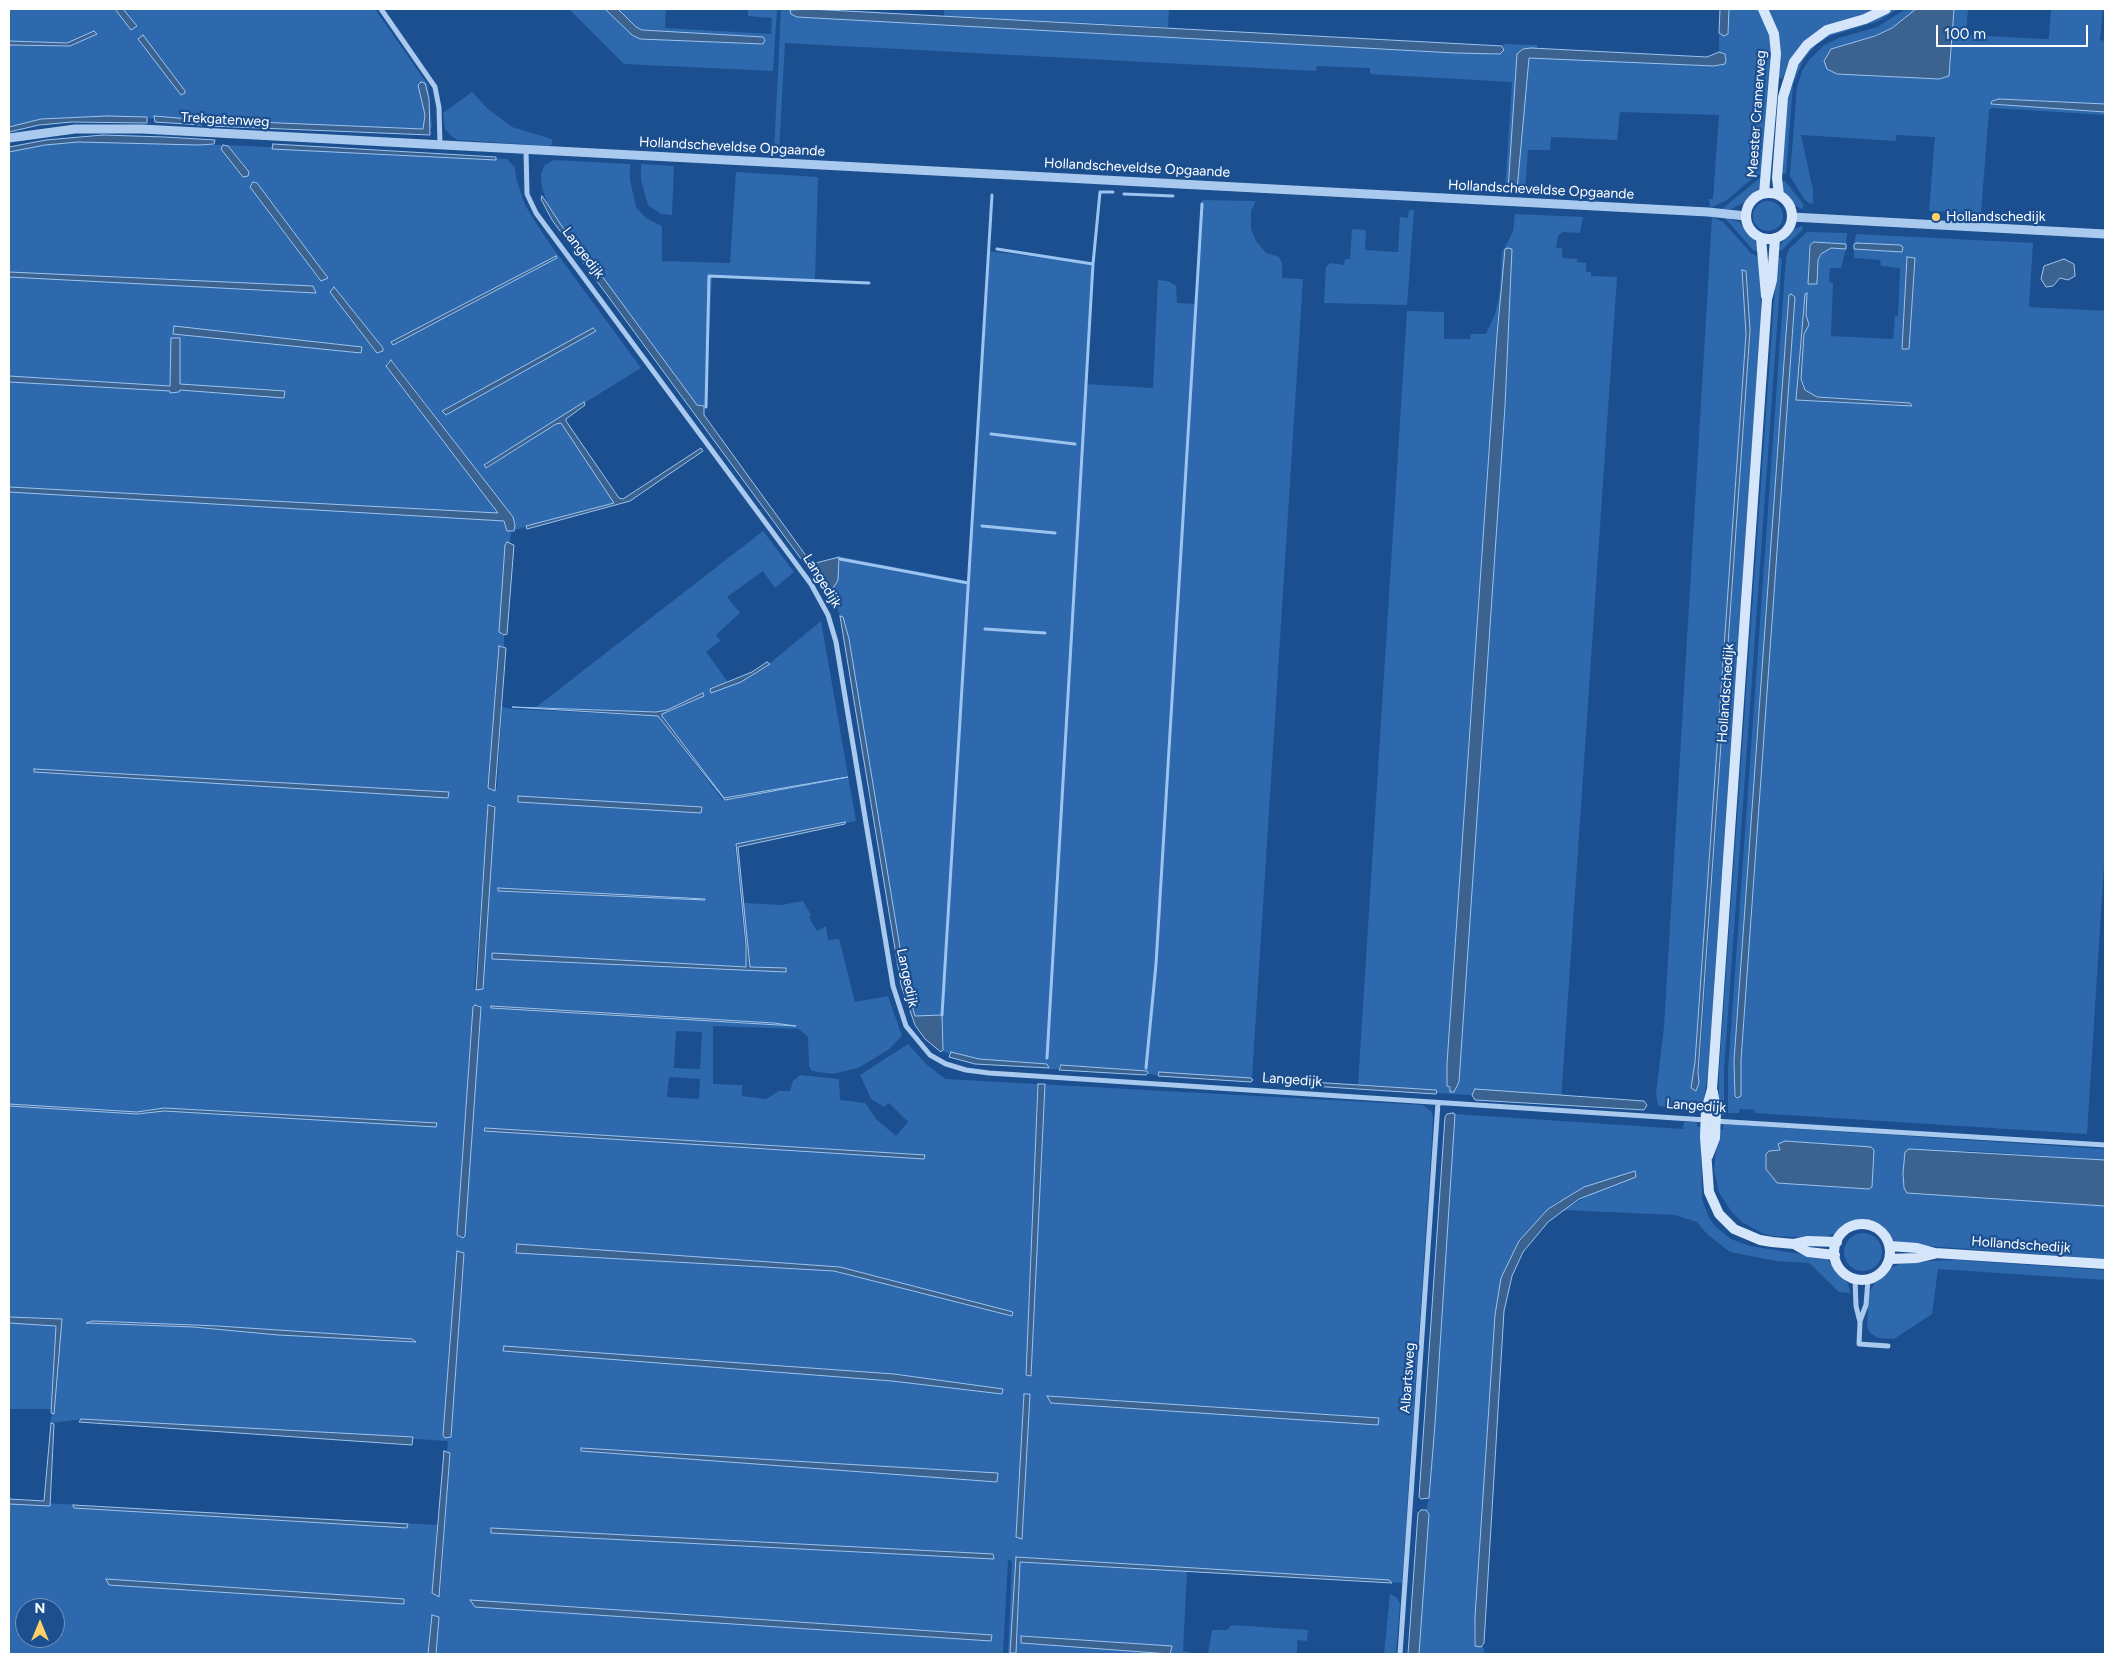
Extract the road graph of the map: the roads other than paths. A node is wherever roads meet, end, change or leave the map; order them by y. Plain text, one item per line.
1 (381, 9) edge
2 (1763, 9) edge
3 (1886, 9) edge
4 (9, 138) edge
5 (440, 145) junction
6 (526, 150) junction
7 (1764, 193) junction
8 (1779, 195) junction
9 (1746, 216) junction
10 (1792, 217) junction
11 (2105, 234) edge
12 (1761, 238) junction
13 (1775, 238) junction
14 (1767, 300) junction
15 (1438, 1103) junction
16 (1711, 1120) junction
17 (2105, 1145) edge
18 (1837, 1242) junction
19 (1794, 1244) junction
20 (1890, 1246) junction
21 (1935, 1253) junction
22 (1835, 1255) junction
23 (1890, 1259) junction
24 (2105, 1264) edge
25 (1855, 1279) junction
26 (1868, 1280) junction
27 (1860, 1322) junction
28 (1888, 1346) dead end
29 (1400, 1654) edge

1 - 5 street
2 - 7 main road, Meester Cramerweg
3 - 8 main road, Meester Cramerweg
4 - 5 street, Trekgatenweg
5 - 6 street
6 - 9 street, Hollandscheveldse Opgaande
6 - 15 street, Langedijk
7 - 8 main road
7 - 9 main road
8 - 10 main road
9 - 12 main road
10 - 11 street
10 - 13 main road
12 - 13 main road
12 - 14 main road, Hollandschedijk
13 - 14 main road, Hollandschedijk
14 - 16 main road, Hollandschedijk
15 - 16 street, Langedijk
15 - 29 street, Albartsweg
16 - 17 street, Langedijk
16 - 19 main road, Hollandschedijk
18 - 19 main road, Hollandschedijk
18 - 20 main road
18 - 22 main road
19 - 22 main road, Hollandschedijk
20 - 21 main road, Hollandschedijk
20 - 23 main road
21 - 23 main road, Hollandschedijk
21 - 24 main road, Hollandschedijk
22 - 25 main road
23 - 26 main road
25 - 26 main road
25 - 27 street
26 - 27 street
27 - 28 street

